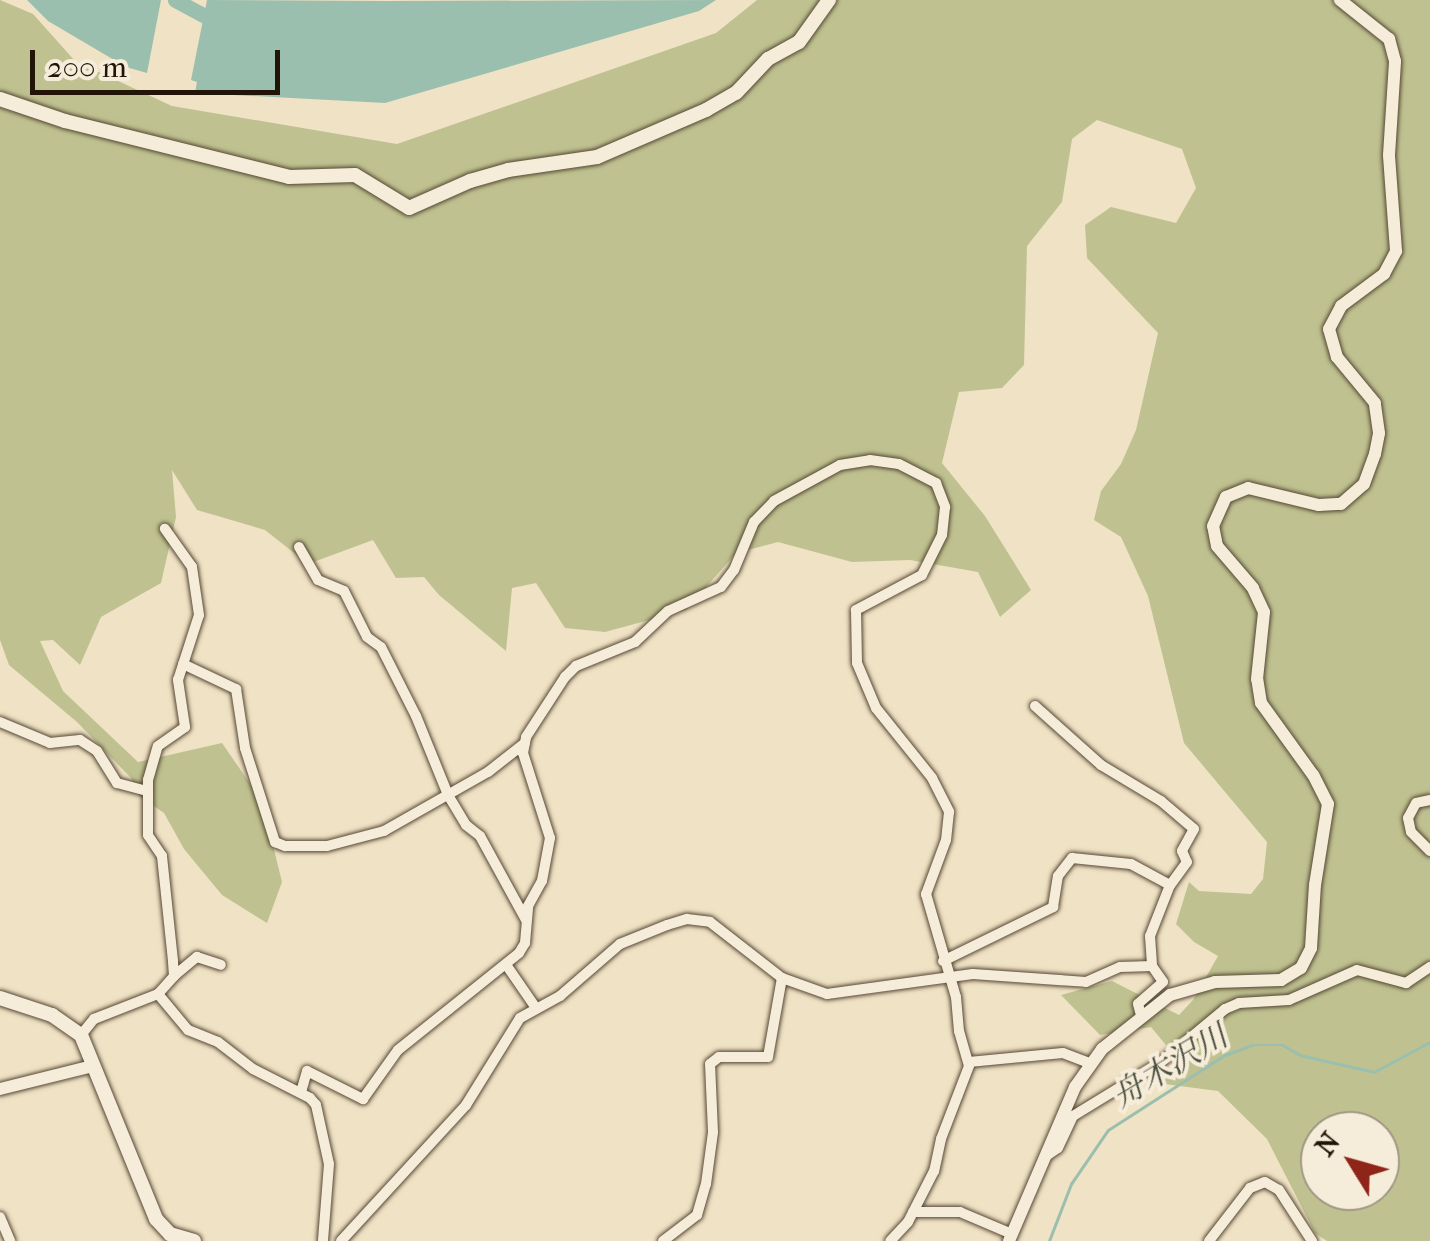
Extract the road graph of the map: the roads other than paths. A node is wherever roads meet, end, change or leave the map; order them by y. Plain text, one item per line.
1 (829, 0) edge
2 (1340, 0) edge
3 (0, 99) edge
4 (165, 528) dead end
5 (299, 548) dead end
6 (183, 664) junction
7 (1035, 706) dead end
8 (0, 722) edge
9 (525, 743) junction
10 (148, 792) junction
11 (448, 795) junction
12 (1430, 800) edge
13 (1430, 851) edge
14 (1170, 885) junction
15 (526, 921) junction
16 (942, 961) junction
17 (221, 965) dead end
18 (507, 966) junction
19 (1152, 966) junction
20 (1430, 966) edge
21 (174, 976) junction
22 (782, 978) junction
23 (949, 979) junction
24 (158, 994) junction
25 (0, 998) edge
26 (536, 1008) junction
27 (1141, 1015) junction
28 (81, 1035) junction
29 (968, 1062) junction
30 (1089, 1063) junction
31 (93, 1066) junction
32 (0, 1089) edge
33 (301, 1092) junction
34 (1046, 1156) junction
35 (913, 1212) junction
36 (0, 1216) edge
37 (1010, 1239) edge
38 (10, 1241) edge
39 (194, 1241) edge
40 (323, 1241) edge
41 (342, 1241) edge
42 (663, 1241) edge
43 (890, 1241) edge
44 (1209, 1241) edge
45 (1312, 1241) edge

1 - 3 main road
2 - 27 street
4 - 6 street
5 - 11 street
6 - 10 street
6 - 11 street
7 - 14 street
8 - 10 street
9 - 11 street
9 - 15 street
9 - 16 street
10 - 21 street
11 - 15 street
12 - 13 street
14 - 16 street
14 - 19 street
15 - 18 street
16 - 23 street
17 - 21 street
18 - 26 street
18 - 33 street
19 - 23 street
19 - 27 street
20 - 34 street
21 - 24 street
22 - 23 street
22 - 26 street
22 - 42 street
23 - 29 street
24 - 28 street
24 - 33 street
25 - 28 main road
26 - 41 street
27 - 30 street
28 - 31 main road
29 - 30 street
29 - 35 street
30 - 34 street
31 - 32 street
31 - 39 main road
33 - 40 street
34 - 37 street
35 - 37 street
35 - 43 street
36 - 38 street
44 - 45 street

